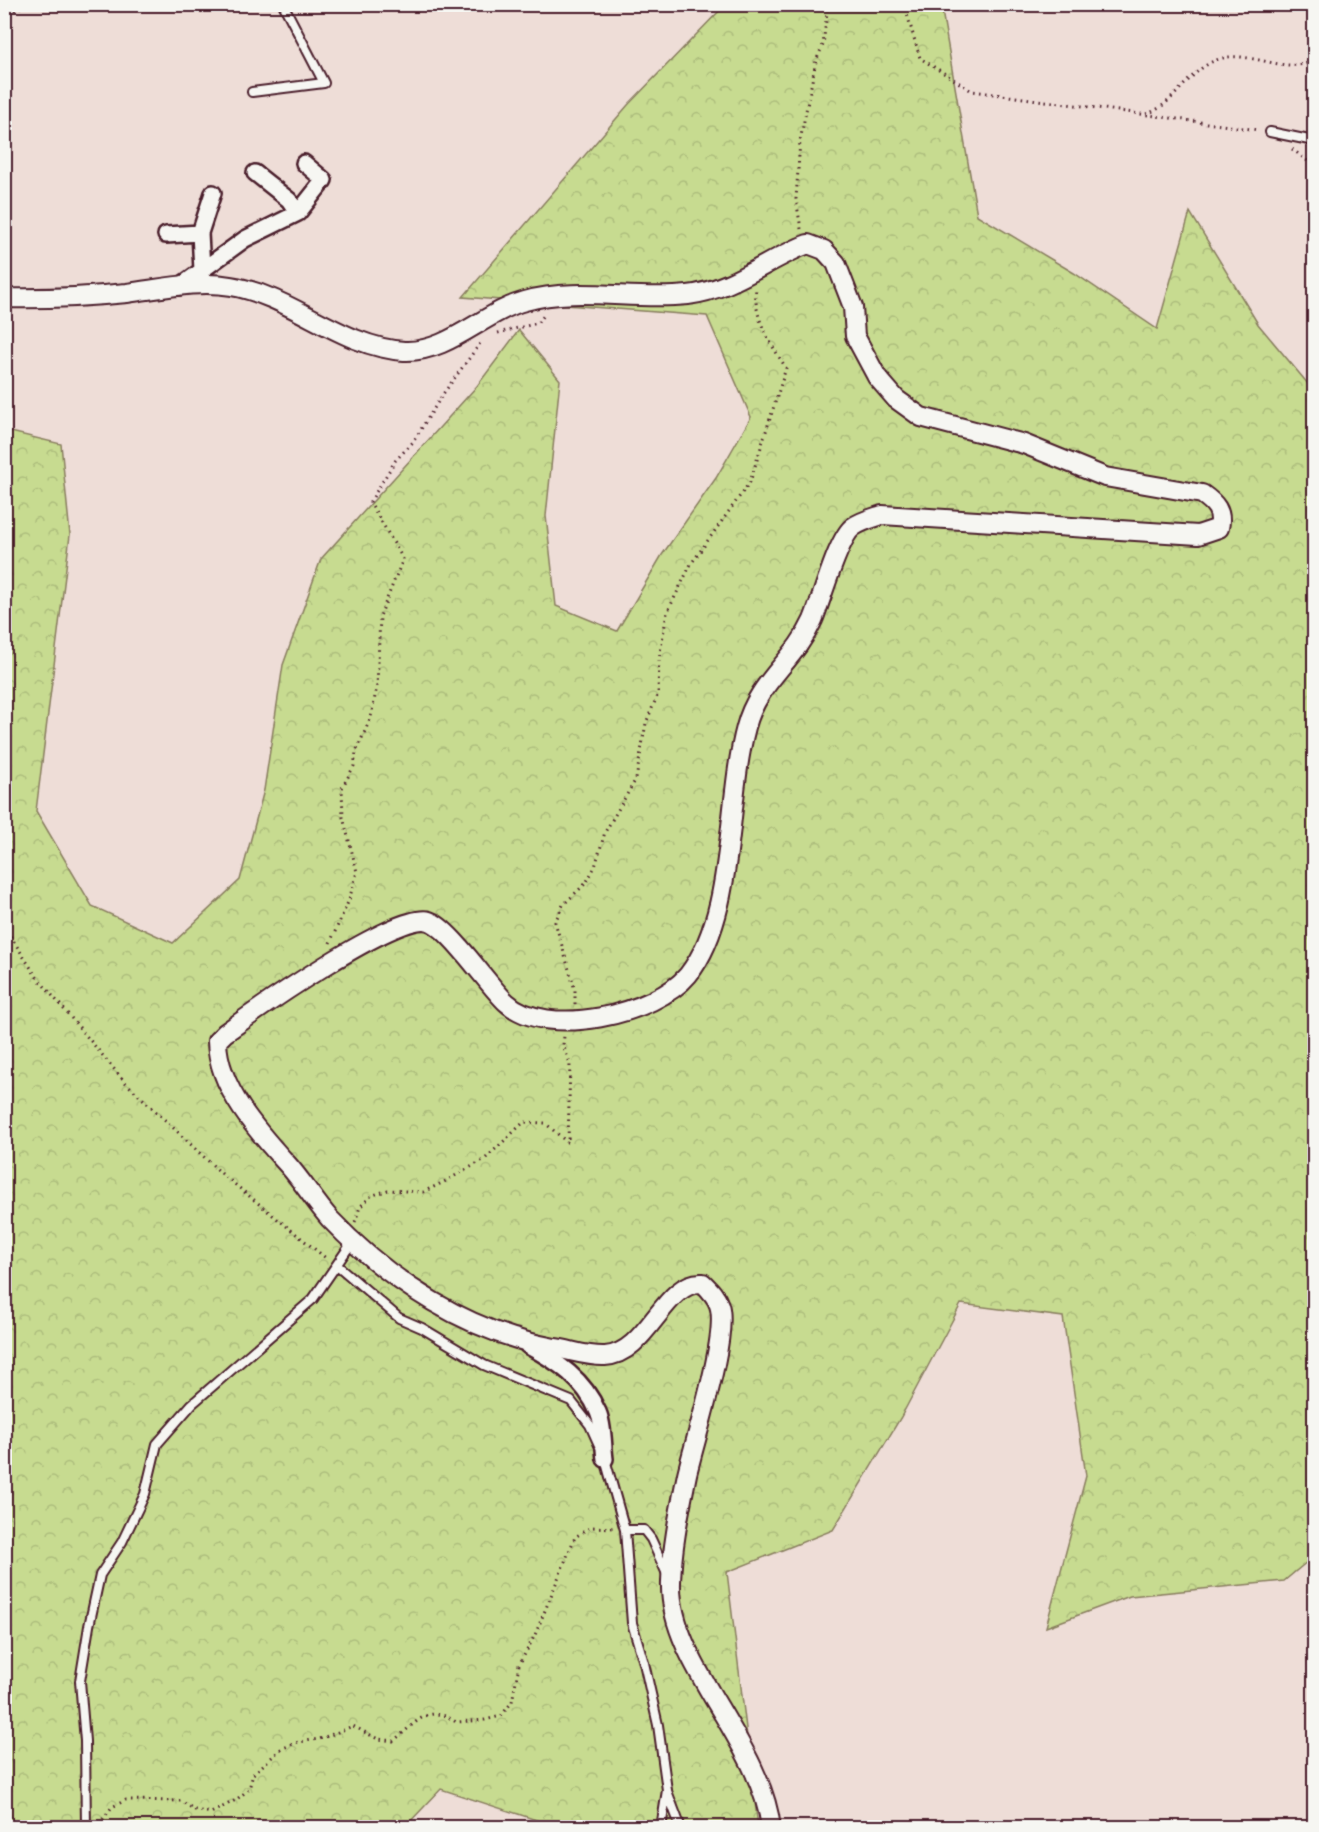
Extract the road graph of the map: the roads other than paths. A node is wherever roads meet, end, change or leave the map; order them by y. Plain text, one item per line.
1 (283, 4) edge
2 (252, 92) dead end
3 (1270, 132) road end
4 (1314, 141) edge
5 (304, 164) dead end
6 (255, 173) dead end
7 (213, 193) dead end
8 (298, 213) junction
9 (200, 233) junction
10 (166, 235) dead end
11 (202, 270) junction
12 (179, 287) junction
13 (4, 298) edge
14 (351, 1238) junction
15 (337, 1265) junction
16 (521, 1342) junction
17 (605, 1459) junction
18 (625, 1530) junction
19 (671, 1583) junction
20 (667, 1790) junction
21 (86, 1827) edge
22 (661, 1827) edge
23 (681, 1827) edge
24 (771, 1827) edge

1 - 2 lane
3 - 4 lane
5 - 8 street
6 - 8 street
7 - 9 street
8 - 11 street
9 - 10 street
9 - 11 street
11 - 12 street
12 - 13 street
12 - 14 street
14 - 15 lane
14 - 16 street
15 - 17 lane
15 - 21 lane
16 - 17 street
16 - 19 street
17 - 18 lane
18 - 19 lane
18 - 20 lane
19 - 24 street
20 - 22 lane
20 - 23 lane

